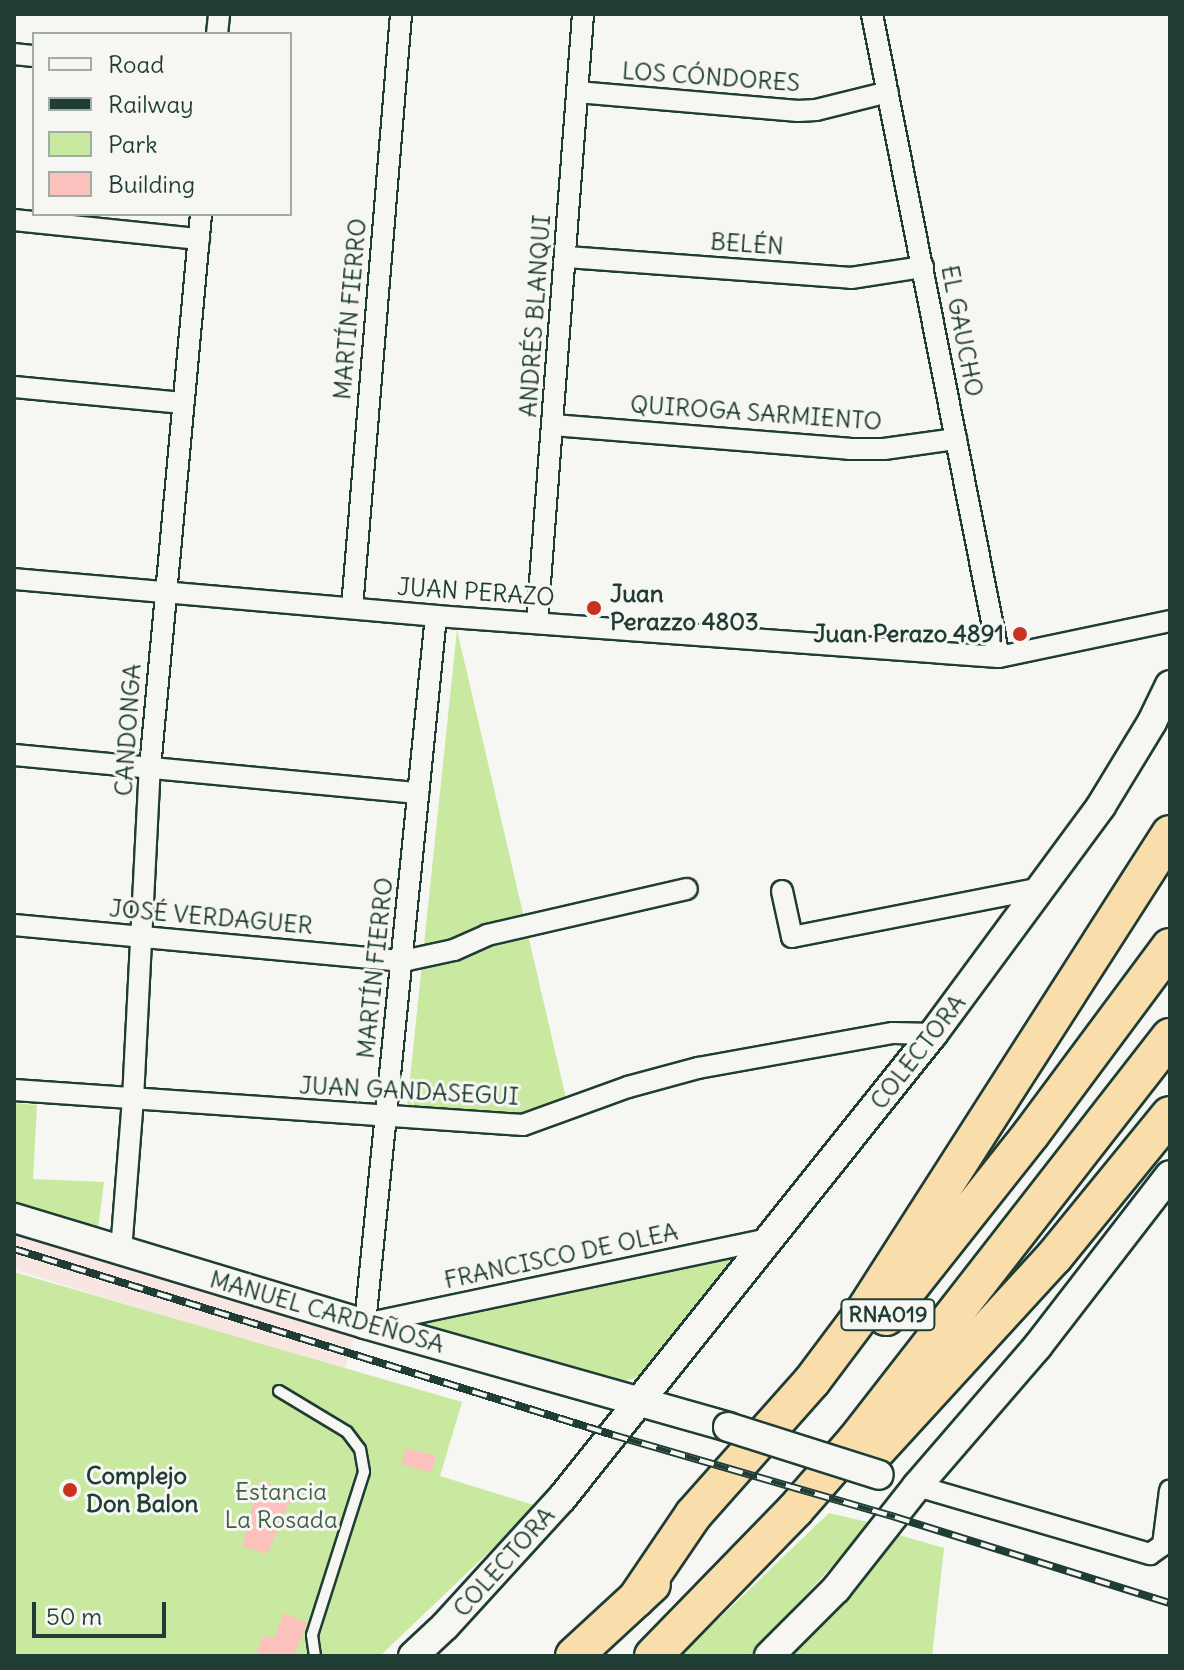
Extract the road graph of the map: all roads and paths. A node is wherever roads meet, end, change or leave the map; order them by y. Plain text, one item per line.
1 (401, 14) edge
2 (583, 14) edge
3 (872, 14) edge
4 (577, 92) junction
5 (888, 92) junction
6 (201, 216) edge
7 (14, 220) edge
8 (199, 239) junction
9 (567, 257) junction
10 (923, 267) junction
11 (14, 387) edge
12 (183, 403) junction
13 (553, 425) junction
14 (956, 439) junction
15 (14, 579) edge
16 (165, 593) junction
17 (352, 608) junction
18 (436, 616) junction
19 (1170, 621) edge
20 (537, 622) junction
21 (999, 657) junction
22 (1170, 685) edge
23 (14, 755) edge
24 (150, 768) junction
25 (418, 793) junction
26 (1170, 834) edge
27 (1042, 888) junction
28 (687, 889) dead end
29 (782, 891) dead end
30 (14, 925) edge
31 (139, 936) junction
32 (1170, 947) edge
33 (403, 961) junction
34 (933, 1034) junction
35 (1170, 1037) edge
36 (14, 1090) edge
37 (133, 1099) junction
38 (1170, 1115) edge
39 (386, 1117) junction
40 (1170, 1175) edge
41 (14, 1218) edge
42 (768, 1239) junction
43 (121, 1251) junction
44 (365, 1324) junction
45 (279, 1391) dead end
46 (641, 1401) junction
47 (917, 1486) junction
48 (1170, 1490) edge
49 (636, 1599) junction
50 (691, 1617) junction
51 (773, 1654) edge
52 (315, 1656) edge
53 (413, 1656) edge
54 (574, 1656) edge
55 (653, 1656) edge

1 - 17 street, MARTÍN FIERRO
2 - 4 street, ANDRÉS BLANQUI
3 - 5 street, EL GAUCHO
4 - 5 street, LOS CÓNDORES
4 - 9 street, ANDRÉS BLANQUI
5 - 10 street, EL GAUCHO
6 - 8 street, CANDONGA
7 - 8 street
8 - 12 street, CANDONGA
9 - 10 street, BELÉN
9 - 13 street, ANDRÉS BLANQUI
10 - 14 street, EL GAUCHO
11 - 12 street
12 - 16 street, CANDONGA
13 - 14 street, QUIROGA SARMIENTO
13 - 20 street, ANDRÉS BLANQUI
14 - 21 street, EL GAUCHO
15 - 16 street, JUAN PERAZO
16 - 17 street, JUAN PERAZO
16 - 24 street, CANDONGA
17 - 18 street, JUAN PERAZO
18 - 20 street, JUAN PERAZO
18 - 25 street, MARTÍN FIERRO
19 - 21 street, JUAN PERAZO
20 - 21 street, JUAN PERAZO
22 - 27 main road, COLECTORA
23 - 24 street
24 - 25 street
24 - 31 street, CANDONGA
25 - 33 street, MARTÍN FIERRO
26 - 49 highway
27 - 29 street
27 - 34 main road, COLECTORA
28 - 33 street, JOSÉ VERDAGUER
30 - 31 street, JOSÉ VERDAGUER
31 - 33 street, JOSÉ VERDAGUER
31 - 37 street, CANDONGA
32 - 49 highway, RNA019
33 - 39 street, MARTÍN FIERRO
34 - 39 street, JUAN GANDASEGUI
34 - 42 main road, COLECTORA
35 - 50 highway, RNA019
36 - 37 street, JUAN GANDASEGUI
37 - 39 street, JUAN GANDASEGUI
37 - 43 street, CANDONGA
38 - 50 highway
39 - 44 street, MARTÍN FIERRO
40 - 47 main road
41 - 43 main road, MANUEL CARDEÑOSA
42 - 44 street, FRANCISCO DE OLEA
42 - 46 main road, COLECTORA
43 - 44 main road, MANUEL CARDEÑOSA
44 - 46 main road, MANUEL CARDEÑOSA
45 - 52 lane
46 - 47 main road, MANUEL CARDEÑOSA, bridge
46 - 53 main road, COLECTORA
47 - 48 street
47 - 51 main road
49 - 54 highway, RNA019
50 - 55 highway, RNA019

